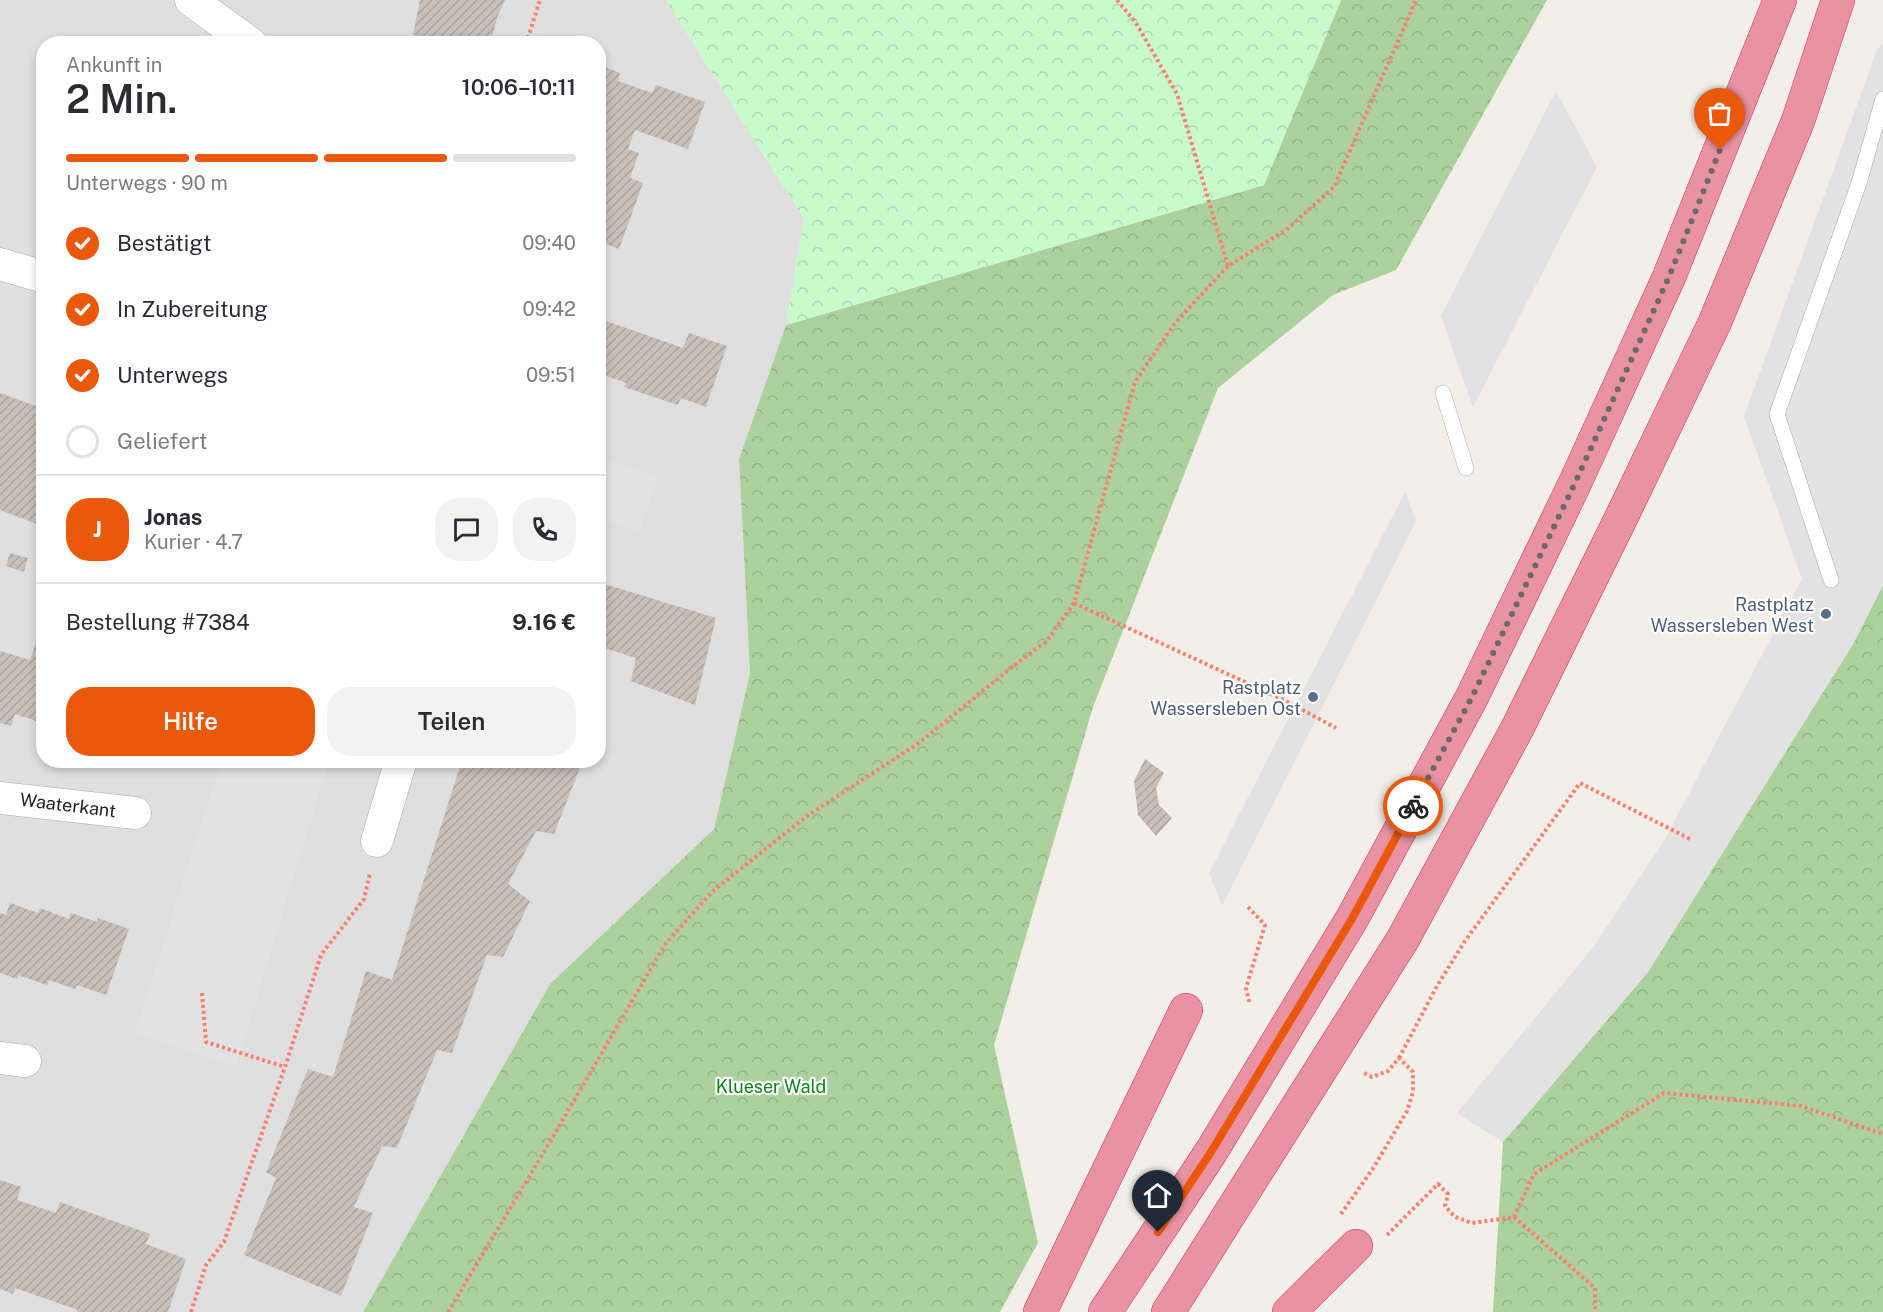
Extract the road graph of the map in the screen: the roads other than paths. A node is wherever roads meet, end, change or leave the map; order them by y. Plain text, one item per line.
1 (191, 0) edge
2 (1780, 0) edge
3 (1838, 0) edge
4 (239, 36) edge
5 (1883, 99) edge
6 (0, 264) edge
7 (36, 275) edge
8 (1443, 393) dead end
9 (1467, 468) dead end
10 (1832, 580) dead end
11 (399, 768) edge
12 (0, 798) edge
13 (135, 813) dead end
14 (377, 841) road end
15 (1186, 1010) dead end
16 (1370, 1242) road end
17 (1040, 1312) edge
18 (1106, 1312) edge
19 (1168, 1312) edge
20 (1289, 1312) edge

1 - 4 street
2 - 18 highway
3 - 19 highway
5 - 10 lane
6 - 7 street
8 - 9 lane
11 - 14 street
12 - 13 street, Waaterkant
15 - 17 highway
16 - 20 highway

